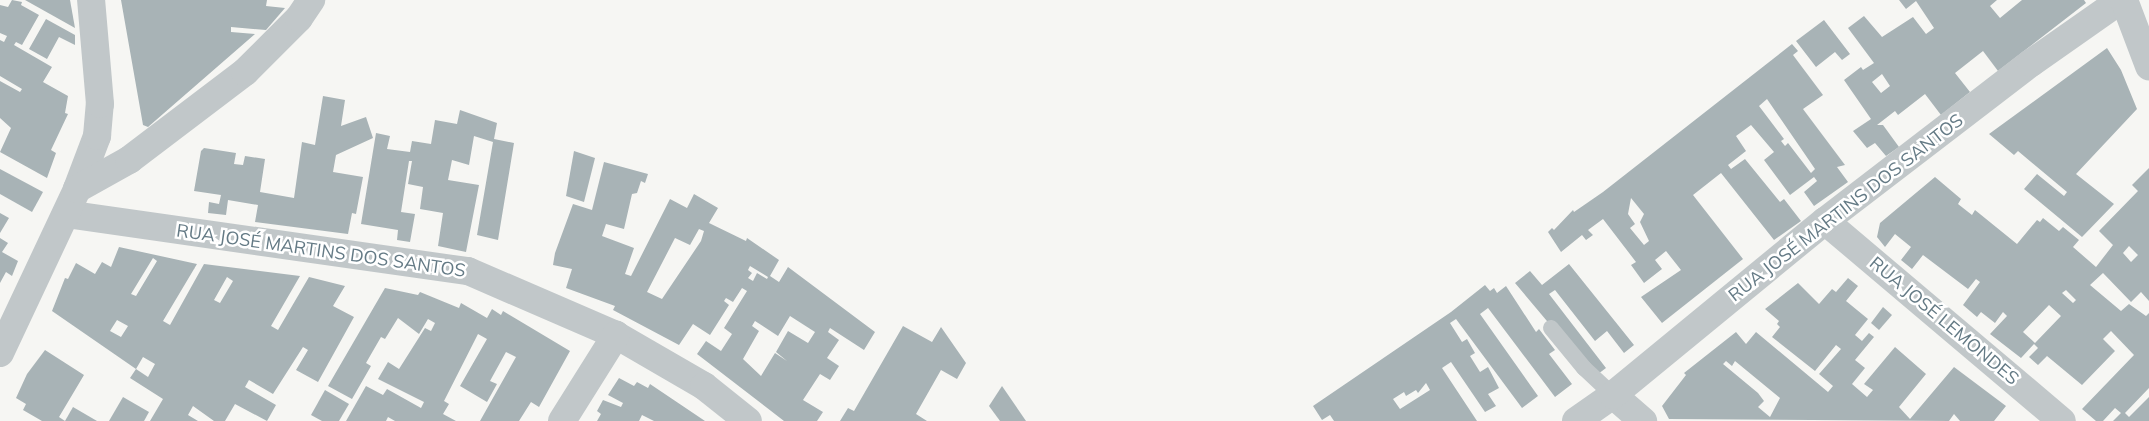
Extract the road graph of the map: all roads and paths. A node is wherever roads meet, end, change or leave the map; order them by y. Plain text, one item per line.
1 (90, 0) edge
2 (311, 0) edge
3 (2122, 0) edge
4 (2149, 66) edge
5 (77, 189) junction
6 (66, 214) junction
7 (1825, 221) junction
8 (1551, 328) dead end
9 (616, 335) junction
10 (0, 353) edge
11 (1613, 395) junction
12 (562, 421) edge
13 (748, 421) edge
14 (1576, 421) edge
15 (1643, 421) edge
16 (2062, 421) edge

1 - 5 street
2 - 5 street
3 - 4 street
3 - 7 street, RUA JOSÉ MARTINS DOS SANTOS
5 - 6 street
6 - 9 street, RUA JOSÉ MARTINS DOS SANTOS
6 - 10 street
7 - 11 street, RUA JOSÉ MARTINS DOS SANTOS
7 - 16 street, RUA JOSÉ LEMONDES
8 - 11 lane
9 - 12 street
9 - 13 street, RUA JOSÉ MARTINS DOS SANTOS
11 - 14 street, RUA JOSÉ MARTINS DOS SANTOS
11 - 15 street

